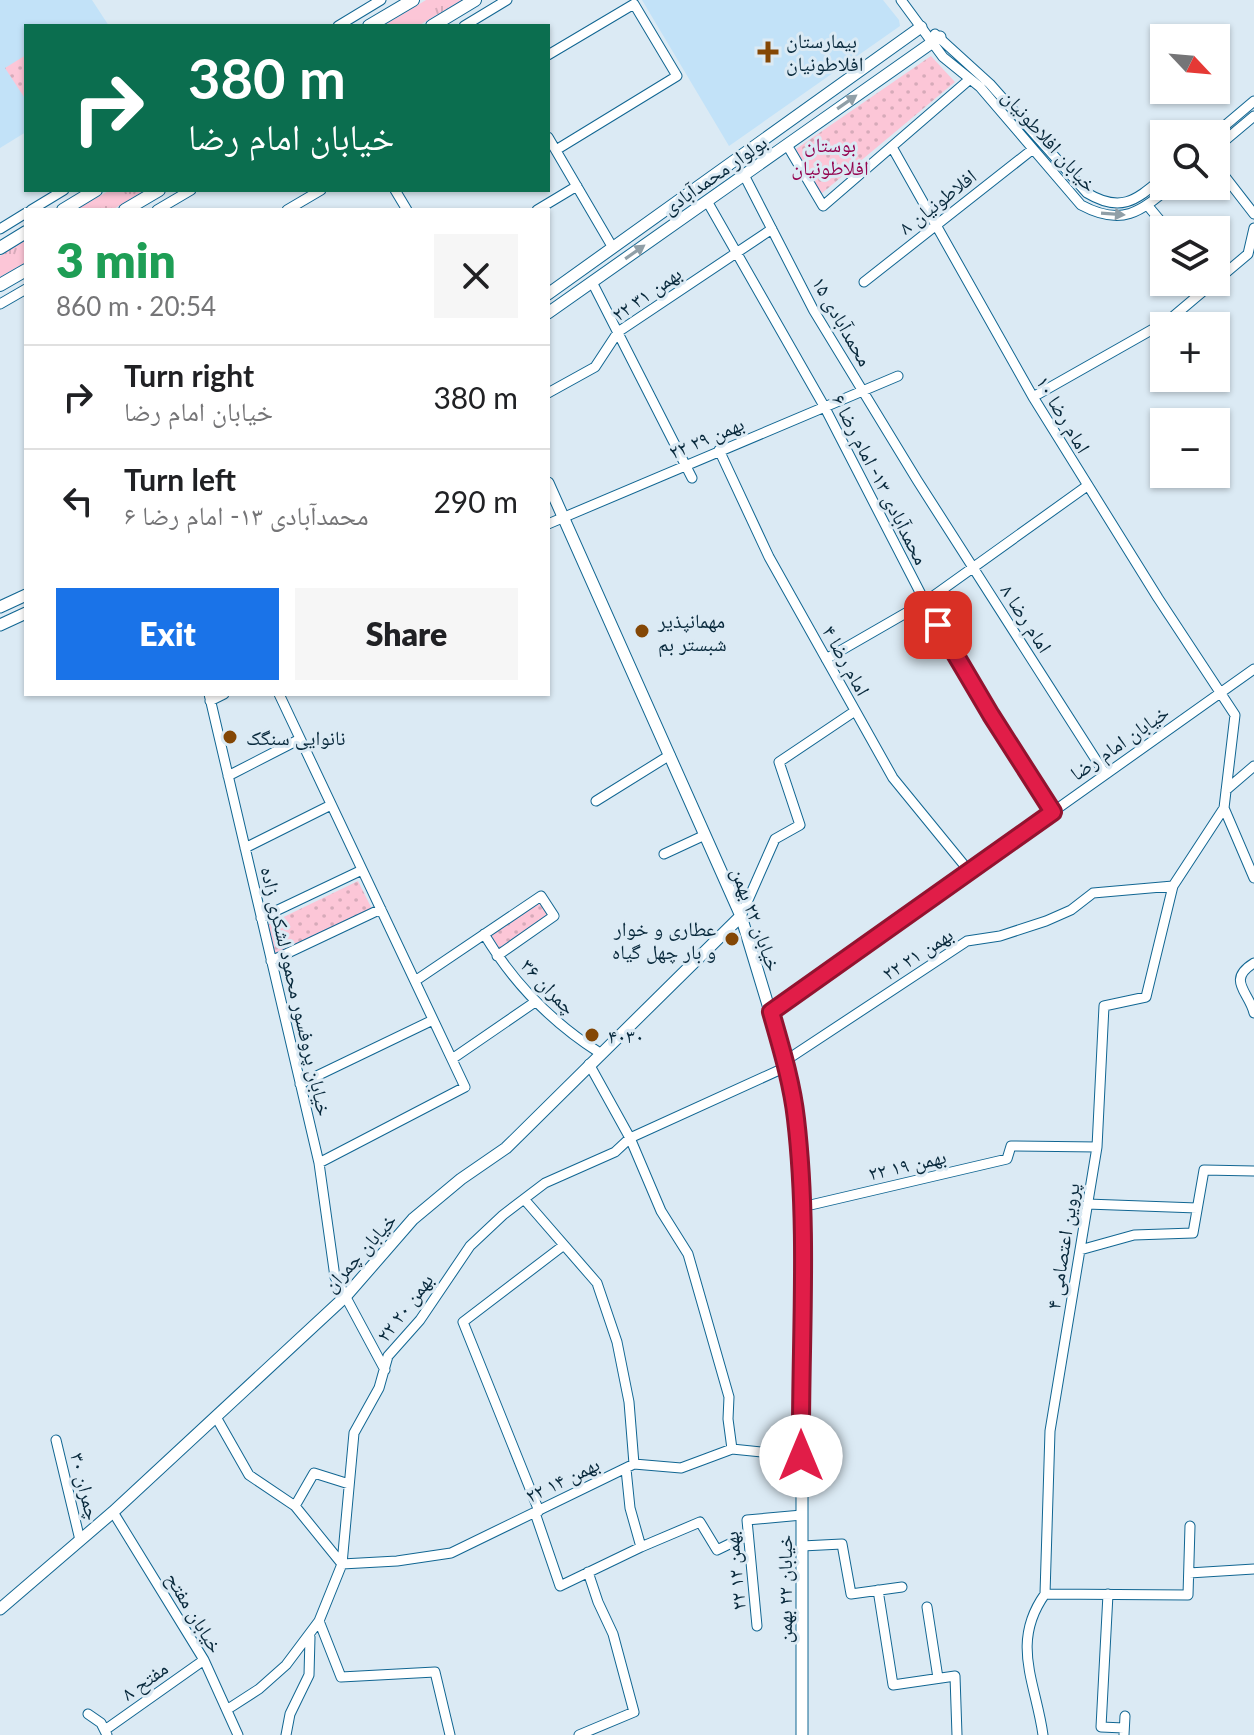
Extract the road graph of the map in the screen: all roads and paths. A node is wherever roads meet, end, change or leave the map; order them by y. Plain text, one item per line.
1 (381, 0) edge
2 (413, 0) edge
3 (475, 0) edge
4 (507, 0) edge
5 (901, 0) edge
6 (341, 24) edge
7 (372, 24) edge
8 (435, 24) edge
9 (467, 24) edge
10 (921, 27) junction
11 (936, 40) junction
12 (550, 54) edge
13 (970, 79) junction
14 (1254, 101) edge
15 (800, 114) junction
16 (1254, 116) edge
17 (1230, 121) edge
18 (809, 129) junction
19 (1230, 136) edge
20 (550, 140) edge
21 (787, 145) junction
22 (892, 147) junction
23 (1033, 149) junction
24 (556, 150) junction
25 (744, 175) junction
26 (1230, 183) edge
27 (577, 186) junction
28 (1150, 189) edge
29 (61, 192) edge
30 (93, 192) edge
31 (156, 192) edge
32 (188, 192) edge
33 (318, 192) edge
34 (1155, 200) edge
35 (707, 201) junction
36 (1148, 206) junction
37 (35, 208) edge
38 (66, 208) edge
39 (128, 208) edge
40 (160, 208) edge
41 (290, 208) edge
42 (540, 208) edge
43 (24, 214) edge
44 (1254, 214) edge
45 (1156, 216) edge
46 (934, 226) junction
47 (1254, 228) edge
48 (0, 229) edge
49 (772, 229) junction
50 (24, 233) edge
51 (0, 248) edge
52 (613, 248) junction
53 (737, 252) junction
54 (1230, 269) edge
55 (24, 271) edge
56 (592, 282) junction
57 (864, 282) dead end
58 (0, 285) edge
59 (24, 290) edge
60 (550, 293) edge
61 (1197, 296) edge
62 (0, 304) edge
63 (550, 312) edge
64 (618, 332) junction
65 (898, 376) dead end
66 (862, 391) junction
67 (550, 392) edge
68 (1033, 397) junction
69 (824, 406) junction
70 (719, 450) junction
71 (685, 465) junction
72 (692, 478) dead end
73 (917, 480) joint
74 (1087, 486) junction
75 (550, 488) edge
76 (563, 518) junction
77 (550, 523) edge
78 (974, 569) junction
79 (24, 596) edge
80 (925, 602) junction
81 (0, 607) edge
82 (24, 614) edge
83 (0, 625) edge
84 (826, 659) junction
85 (1254, 669) edge
86 (1221, 692) junction
87 (280, 696) edge
88 (210, 697) edge
89 (855, 711) junction
90 (300, 739) junction
91 (670, 755) junction
92 (1254, 766) edge
93 (1105, 774) junction
94 (228, 776) junction
95 (1226, 790) junction
96 (596, 801) dead end
97 (331, 805) junction
98 (1224, 808) junction
99 (1053, 812) junction
100 (705, 835) junction
101 (245, 848) junction
102 (664, 854) dead end
103 (362, 870) junction
104 (969, 871) junction
105 (1254, 878) edge
106 (1173, 886) junction
107 (381, 909) junction
108 (741, 916) junction
109 (261, 918) junction
110 (484, 934) junction
111 (497, 956) junction
112 (271, 961) junction
113 (1254, 963) edge
114 (415, 981) junction
115 (535, 1002) junction
116 (771, 1012) junction
117 (1254, 1013) edge
118 (433, 1020) junction
119 (600, 1053) junction
120 (452, 1059) junction
121 (589, 1064) junction
122 (786, 1064) junction
123 (300, 1084) junction
124 (630, 1138) junction
125 (1097, 1147) junction
126 (319, 1163) junction
127 (1254, 1171) edge
128 (524, 1199) junction
129 (1087, 1204) junction
130 (802, 1207) junction
131 (1197, 1208) junction
132 (564, 1245) junction
133 (1080, 1250) junction
134 (346, 1296) junction
135 (385, 1370) junction
136 (216, 1417) junction
137 (56, 1440) dead end
138 (732, 1449) junction
139 (801, 1456) junction
140 (630, 1466) junction
141 (349, 1484) junction
142 (295, 1506) junction
143 (113, 1512) junction
144 (537, 1512) junction
145 (802, 1515) junction
146 (1190, 1526) dead end
147 (748, 1535) junction
148 (80, 1540) junction
149 (802, 1546) junction
150 (641, 1547) junction
151 (342, 1564) junction
152 (1254, 1569) edge
153 (588, 1572) junction
154 (1189, 1573) junction
155 (902, 1587) dead end
156 (878, 1590) junction
157 (1045, 1594) junction
158 (1108, 1594) junction
159 (927, 1607) dead end
160 (0, 1609) edge
161 (319, 1621) junction
162 (757, 1626) dead end
163 (310, 1637) junction
164 (204, 1660) junction
165 (938, 1678) junction
166 (228, 1709) junction
167 (88, 1714) dead end
168 (1125, 1716) dead end
169 (1124, 1732) edge
170 (106, 1733) edge
171 (238, 1735) edge
172 (286, 1735) edge
173 (450, 1735) edge
174 (579, 1735) edge
175 (802, 1735) edge
176 (957, 1735) edge
177 (1043, 1735) edge

1 - 6 street
2 - 7 highway
3 - 8 highway
4 - 9 street
5 - 10 street, خیابان افلاطونیان
10 - 11 street, خیابان افلاطونیان
10 - 15 main road, بولوار محمدآبادی
11 - 13 street, خیابان افلاطونیان
18 -> 11 main road, بولوار محمدآبادی
11 - 28 street, خیابان افلاطونیان
12 - 24 street
13 - 22 street
13 - 23 street, خیابان افلاطونیان
14 - 17 street
15 - 18 main road
15 - 52 main road, بولوار محمدآبادی
16 - 19 street
18 - 21 main road, بولوار محمدآبادی
20 - 24 street
21 - 22 street
21 - 25 main road, بولوار محمدآبادی
22 - 46 street, امام رضا ۱۰
23 -> 36 street, خیابان افلاطونیان
23 - 46 street, افلاطونیان ۸
24 - 27 street
25 - 35 main road, بولوار محمدآبادی
25 - 49 street, محمدآبادی ۱۵
26 - 44 street
27 - 42 street
27 - 52 street
29 - 37 street
30 - 38 highway
31 - 39 highway
32 - 40 street
33 - 41 street
34 - 36 street
35 - 53 street, محمدآبادی ۱۳- امام رضا ۶
56 -> 35 main road, بولوار محمدآبادی
36 - 45 street
43 - 48 street
46 - 57 street, افلاطونیان ۸
46 - 68 street, امام رضا ۱۰
47 - 54 street
49 - 53 street, ۲۲ بهمن ۳۱
49 - 66 street, محمدآبادی ۱۵
50 - 51 highway
52 - 60 main road, بولوار محمدآبادی
53 - 64 street, ۲۲ بهمن ۳۱
53 - 69 street, محمدآبادی ۱۳- امام رضا ۶
55 - 58 highway
56 - 63 main road, بولوار محمدآبادی
56 - 64 street
59 - 62 street
61 - 68 street
64 - 67 street, ۲۲ بهمن ۳۱
64 - 71 street
65 - 66 street, ۲۲ بهمن ۲۹
66 - 69 street, ۲۲ بهمن ۲۹
66 - 73 street, محمدآبادی ۱۵
68 - 74 street, امام رضا ۱۰
69 - 70 street, ۲۲ بهمن ۲۹
69 - 80 street, محمدآبادی ۱۳- امام رضا ۶
70 - 71 street, ۲۲ بهمن ۲۹
70 - 84 street, امام رضا ۴
71 - 72 street
71 - 76 street, ۲۲ بهمن ۲۹
73 - 78 street, امام رضا ۸
74 - 78 street
74 - 86 street, امام رضا ۱۰
75 - 76 main road, خیابان ۲۲ بهمن
76 - 77 street, ۲۲ بهمن ۲۹
76 - 91 main road, خیابان ۲۲ بهمن
78 - 80 street
78 - 93 street, امام رضا ۸
79 - 81 main road
80 - 84 street
80 - 99 street, محمدآبادی ۱۳- امام رضا ۶
82 - 83 main road
84 - 89 street, امام رضا ۴
85 - 86 street, خیابان امام رضا
86 - 93 street, خیابان امام رضا
86 - 95 street, امام رضا ۱۰
87 - 90 street
88 - 94 street, خیابان پروفسور محمود لشکری زاده
89 - 104 street, امام رضا ۴
89 - 108 street
90 - 94 street
90 - 97 street
91 - 96 street
91 - 100 main road, خیابان ۲۲ بهمن
92 - 95 street
93 - 99 street, خیابان امام رضا
94 - 101 street, خیابان پروفسور محمود لشکری زاده
95 - 98 street, امام رضا ۱۰
97 - 101 street
97 - 103 street
98 - 105 street
98 - 106 street, پروین اعتصامی ۴
99 - 104 street, خیابان امام رضا
100 - 102 street
100 - 108 main road, خیابان ۲۲ بهمن
101 - 109 street, خیابان پروفسور محمود لشکری زاده
103 - 107 street
103 - 109 street
104 - 116 street, خیابان امام رضا
106 - 122 street, ۲۲ بهمن ۲۱
106 - 125 street, پروین اعتصامی ۴
107 - 112 street
107 - 114 street
108 - 116 main road, خیابان ۲۲ بهمن
108 - 119 main road, خیابان چمران
109 - 112 street, خیابان پروفسور محمود لشکری زاده
110 - 111 street, چمران ۳۶
110 - 111 street
110 - 114 street
111 - 115 street, چمران ۳۶
112 - 123 street, خیابان پروفسور محمود لشکری زاده
113 - 117 street
114 - 118 street
115 - 119 street, چمران ۳۶
115 - 120 street
116 - 122 main road, خیابان ۲۲ بهمن
118 - 120 street
118 - 123 street
119 - 121 main road, خیابان چمران
120 - 126 street
121 - 124 street
121 - 134 main road, خیابان چمران
122 - 124 street, ۲۲ بهمن ۲۰
122 - 130 main road, خیابان ۲۲ بهمن
123 - 126 street, خیابان پروفسور محمود لشکری زاده
124 - 128 street, ۲۲ بهمن ۲۰
124 - 138 street
125 - 129 street, پروین اعتصامی ۴
125 - 130 street, ۲۲ بهمن ۱۹
126 - 134 street, خیابان پروفسور محمود لشکری زاده
127 - 131 street
128 - 132 street
128 - 135 street, ۲۲ بهمن ۲۰
129 - 131 street
129 - 133 street, پروین اعتصامی ۴
130 - 139 main road, خیابان ۲۲ بهمن
131 - 133 street
132 - 140 street
132 - 144 street
133 - 157 street, پروین اعتصامی ۴
134 - 135 street, خیابان پروفسور محمود لشکری زاده
134 - 136 main road, خیابان چمران
135 - 141 street, ۲۲ بهمن ۲۰
136 - 142 street
136 - 143 main road, خیابان چمران
137 - 148 street, چمران ۳۰
138 - 139 street
138 - 140 street
139 - 145 main road, خیابان ۲۲ بهمن
140 - 144 street, ۲۲ بهمن ۱۴
140 - 150 street
141 - 142 street
141 - 151 street, ۲۲ بهمن ۲۰
142 - 151 street
143 - 148 main road, خیابان چمران
143 - 164 street, خیابان مفتح
144 - 151 street, ۲۲ بهمن ۱۴
144 - 153 street
145 - 147 street, ۲۲ بهمن ۱۲
145 - 149 main road, خیابان ۲۲ بهمن
146 - 154 street
147 - 150 street
147 - 162 street, ۲۲ بهمن ۱۲
148 - 160 main road, خیابان چمران
149 - 156 street
149 - 175 main road, خیابان ۲۲ بهمن
150 - 153 street
151 - 161 street, ۲۲ بهمن ۲۰
152 - 154 street
153 - 174 street
154 - 158 street
155 - 156 street
156 - 165 street
157 - 158 street
157 - 177 street, پروین اعتصامی ۴
158 - 169 street
159 - 165 street
161 - 163 street, ۲۲ بهمن ۲۰
161 - 173 street
163 - 166 street, ۲۲ بهمن ۲۰
163 - 172 street
164 - 166 street, خیابان مفتح
164 - 170 street, مفتح ۸
165 - 176 street
166 - 171 street, خیابان مفتح
167 - 170 street
168 - 169 street

